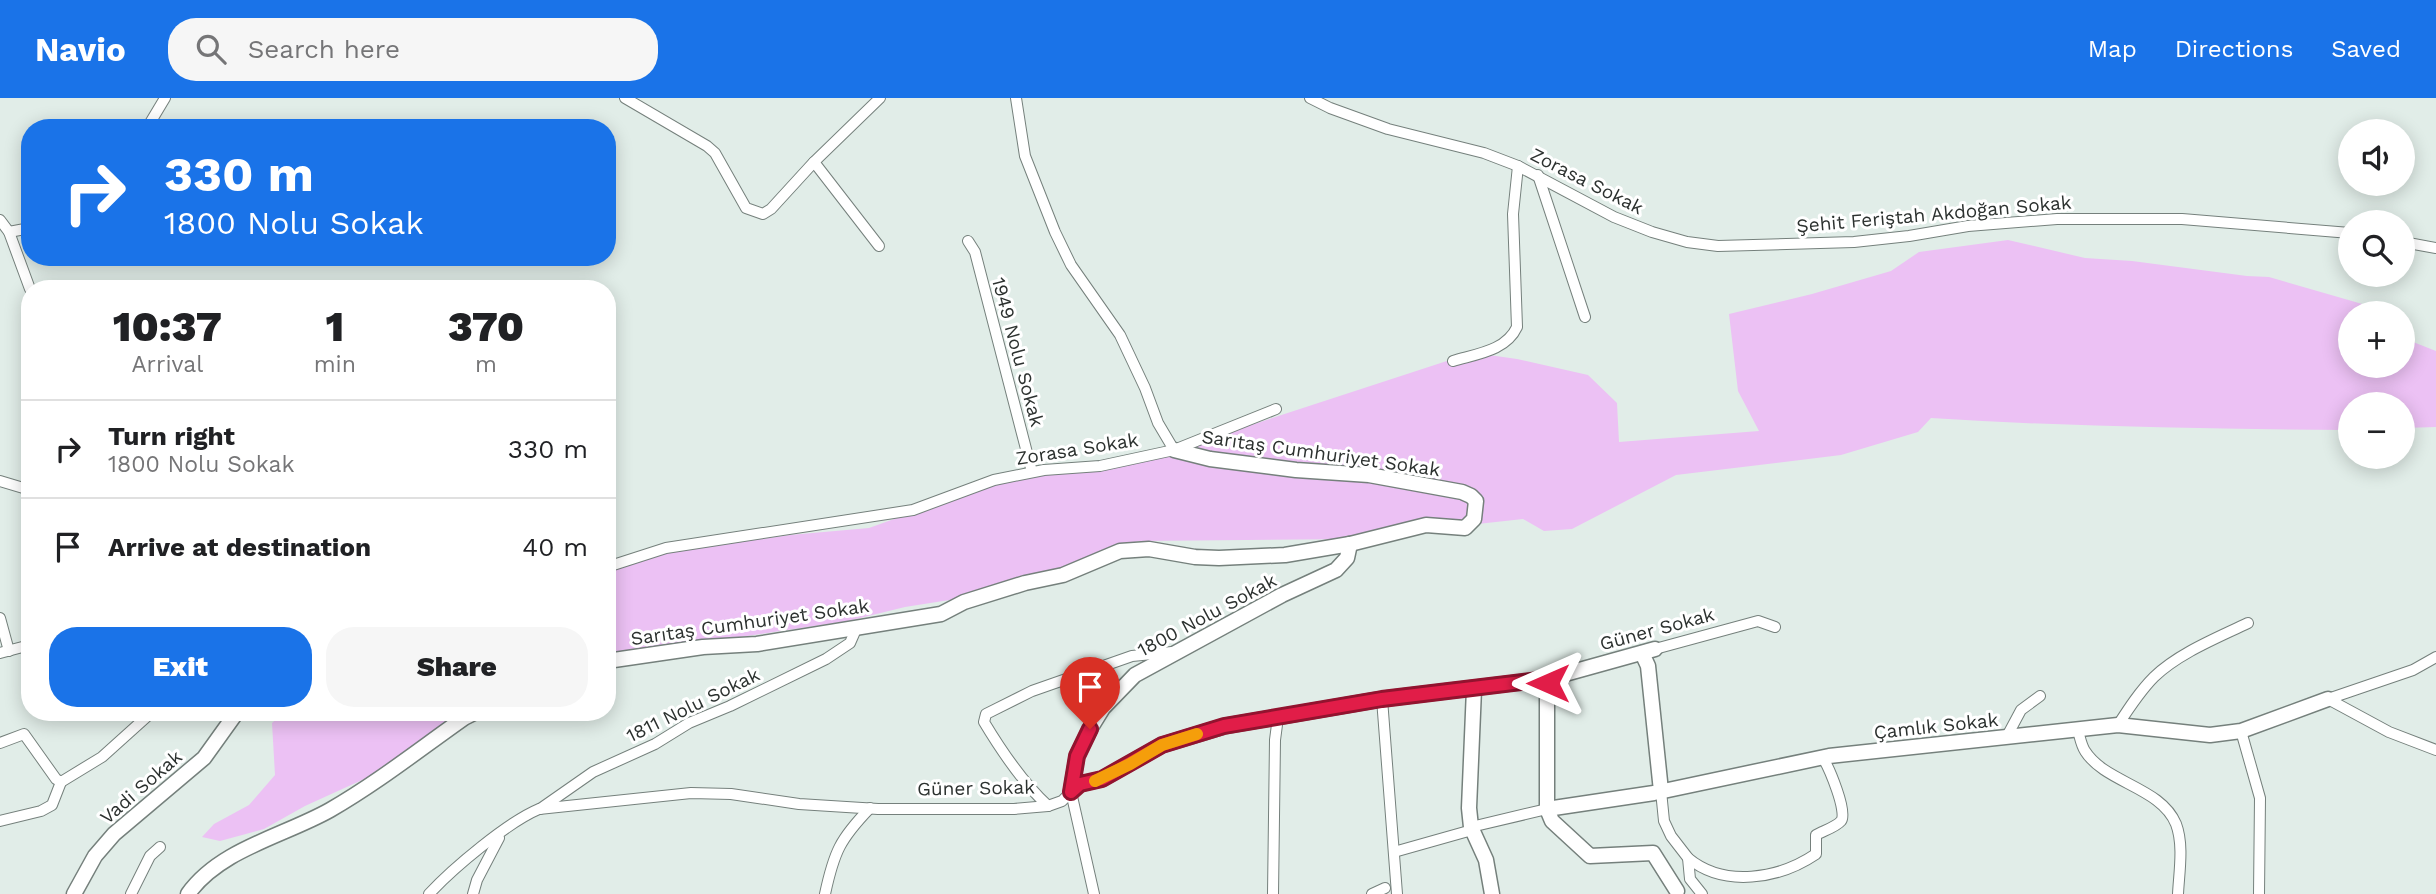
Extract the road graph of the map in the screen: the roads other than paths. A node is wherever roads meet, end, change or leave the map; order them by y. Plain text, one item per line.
1 (165, 98) edge
2 (625, 98) edge
3 (880, 98) edge
4 (1016, 98) edge
5 (1310, 98) edge
6 (152, 119) edge
7 (814, 162) junction
8 (1518, 166) junction
9 (1538, 175) junction
10 (0, 220) edge
11 (21, 230) edge
12 (9, 232) junction
13 (2338, 232) edge
14 (968, 241) dead end
15 (2415, 244) edge
16 (879, 246) dead end
17 (1731, 246) joint
18 (2436, 248) edge
19 (21, 265) edge
20 (1585, 317) dead end
21 (1453, 361) dead end
22 (1276, 408) dead end
23 (1174, 450) junction
24 (1032, 472) junction
25 (0, 481) edge
26 (21, 487) edge
27 (1350, 544) junction
28 (616, 564) edge
29 (0, 618) edge
30 (2248, 623) dead end
31 (857, 627) junction
32 (1775, 627) dead end
33 (21, 647) edge
34 (1648, 651) junction
35 (4, 652) edge
36 (1174, 652) junction
37 (2436, 657) edge
38 (616, 660) edge
39 (1547, 679) junction
40 (1474, 689) junction
41 (2040, 696) dead end
42 (1382, 699) junction
43 (2328, 699) junction
44 (1278, 717) junction
45 (142, 721) edge
46 (231, 721) edge
47 (460, 721) edge
48 (2118, 725) junction
49 (2078, 731) junction
50 (2241, 732) junction
51 (2006, 738) junction
52 (0, 743) edge
53 (2436, 750) edge
54 (1823, 758) junction
55 (61, 782) junction
56 (1661, 791) junction
57 (1071, 792) junction
58 (1048, 806) junction
59 (870, 808) junction
60 (539, 809) junction
61 (1547, 809) junction
62 (0, 821) edge
63 (1471, 829) junction
64 (502, 833) junction
65 (160, 847) dead end
66 (1394, 852) junction
67 (1688, 858) junction
68 (1385, 888) dead end
69 (1677, 891) dead end
70 (74, 894) edge
71 (131, 894) edge
72 (188, 894) edge
73 (429, 894) edge
74 (473, 894) edge
75 (825, 894) edge
76 (1094, 894) edge
77 (1273, 894) edge
78 (1372, 894) edge
79 (1397, 894) edge
80 (1492, 894) edge
81 (1702, 894) edge
82 (2178, 894) edge
83 (2259, 894) edge

1 - 6 street
2 - 7 street
3 - 7 street
4 - 23 street, Zorasa Sokak
5 - 8 street, Zorasa Sokak
7 - 16 street
8 - 9 street, Zorasa Sokak
8 - 21 street
9 - 17 street, Zorasa Sokak
9 - 20 street
10 - 12 street
11 - 12 street
12 - 19 street
13 - 17 street, Şehit Feriştah Akdoğan Sokak
14 - 24 street, 1949 Nolu Sokak
15 - 18 street
22 - 23 street
23 - 24 street, Zorasa Sokak
23 - 27 street, Sarıtaş Cumhuriyet Sokak
24 - 28 street, Zorasa Sokak
25 - 26 street
27 - 31 street, Sarıtaş Cumhuriyet Sokak
27 - 36 street, 1800 Nolu Sokak
29 - 35 street
30 - 48 street
31 - 38 street, Sarıtaş Cumhuriyet Sokak
31 - 60 street, 1811 Nolu Sokak
32 - 34 street, Güner Sokak
33 - 35 street
34 - 39 street, Güner Sokak
34 - 56 street
36 - 57 street, 1800 Nolu Sokak
36 - 58 street
37 - 43 street
39 - 40 street, Güner Sokak
39 - 61 street
40 - 42 street, Güner Sokak
40 - 63 street
41 - 51 street
42 - 44 street, Güner Sokak
42 - 66 street
43 - 50 street, Çamlık Sokak
43 - 53 street
44 - 57 street, Güner Sokak
44 - 77 street
45 - 55 street
46 - 70 street, Vadi Sokak
47 - 72 street
48 - 49 street, Çamlık Sokak
48 - 50 street, Çamlık Sokak
49 - 51 street, Çamlık Sokak
49 - 82 street
50 - 83 street
51 - 54 street, Çamlık Sokak
52 - 55 street
54 - 56 street, Çamlık Sokak
54 - 67 street
55 - 62 street
56 - 61 street, Çamlık Sokak
56 - 67 street
57 - 58 street, Güner Sokak
57 - 76 street, 1800 Nolu Sokak
58 - 59 street, Güner Sokak
59 - 60 street, Güner Sokak
59 - 75 street
60 - 64 street, Güner Sokak
61 - 63 street, Çamlık Sokak
61 - 69 street
63 - 66 street, Çamlık Sokak
63 - 80 street
64 - 73 street, Güner Sokak
64 - 74 street
65 - 71 street
66 - 79 street
67 - 81 street
68 - 78 street

